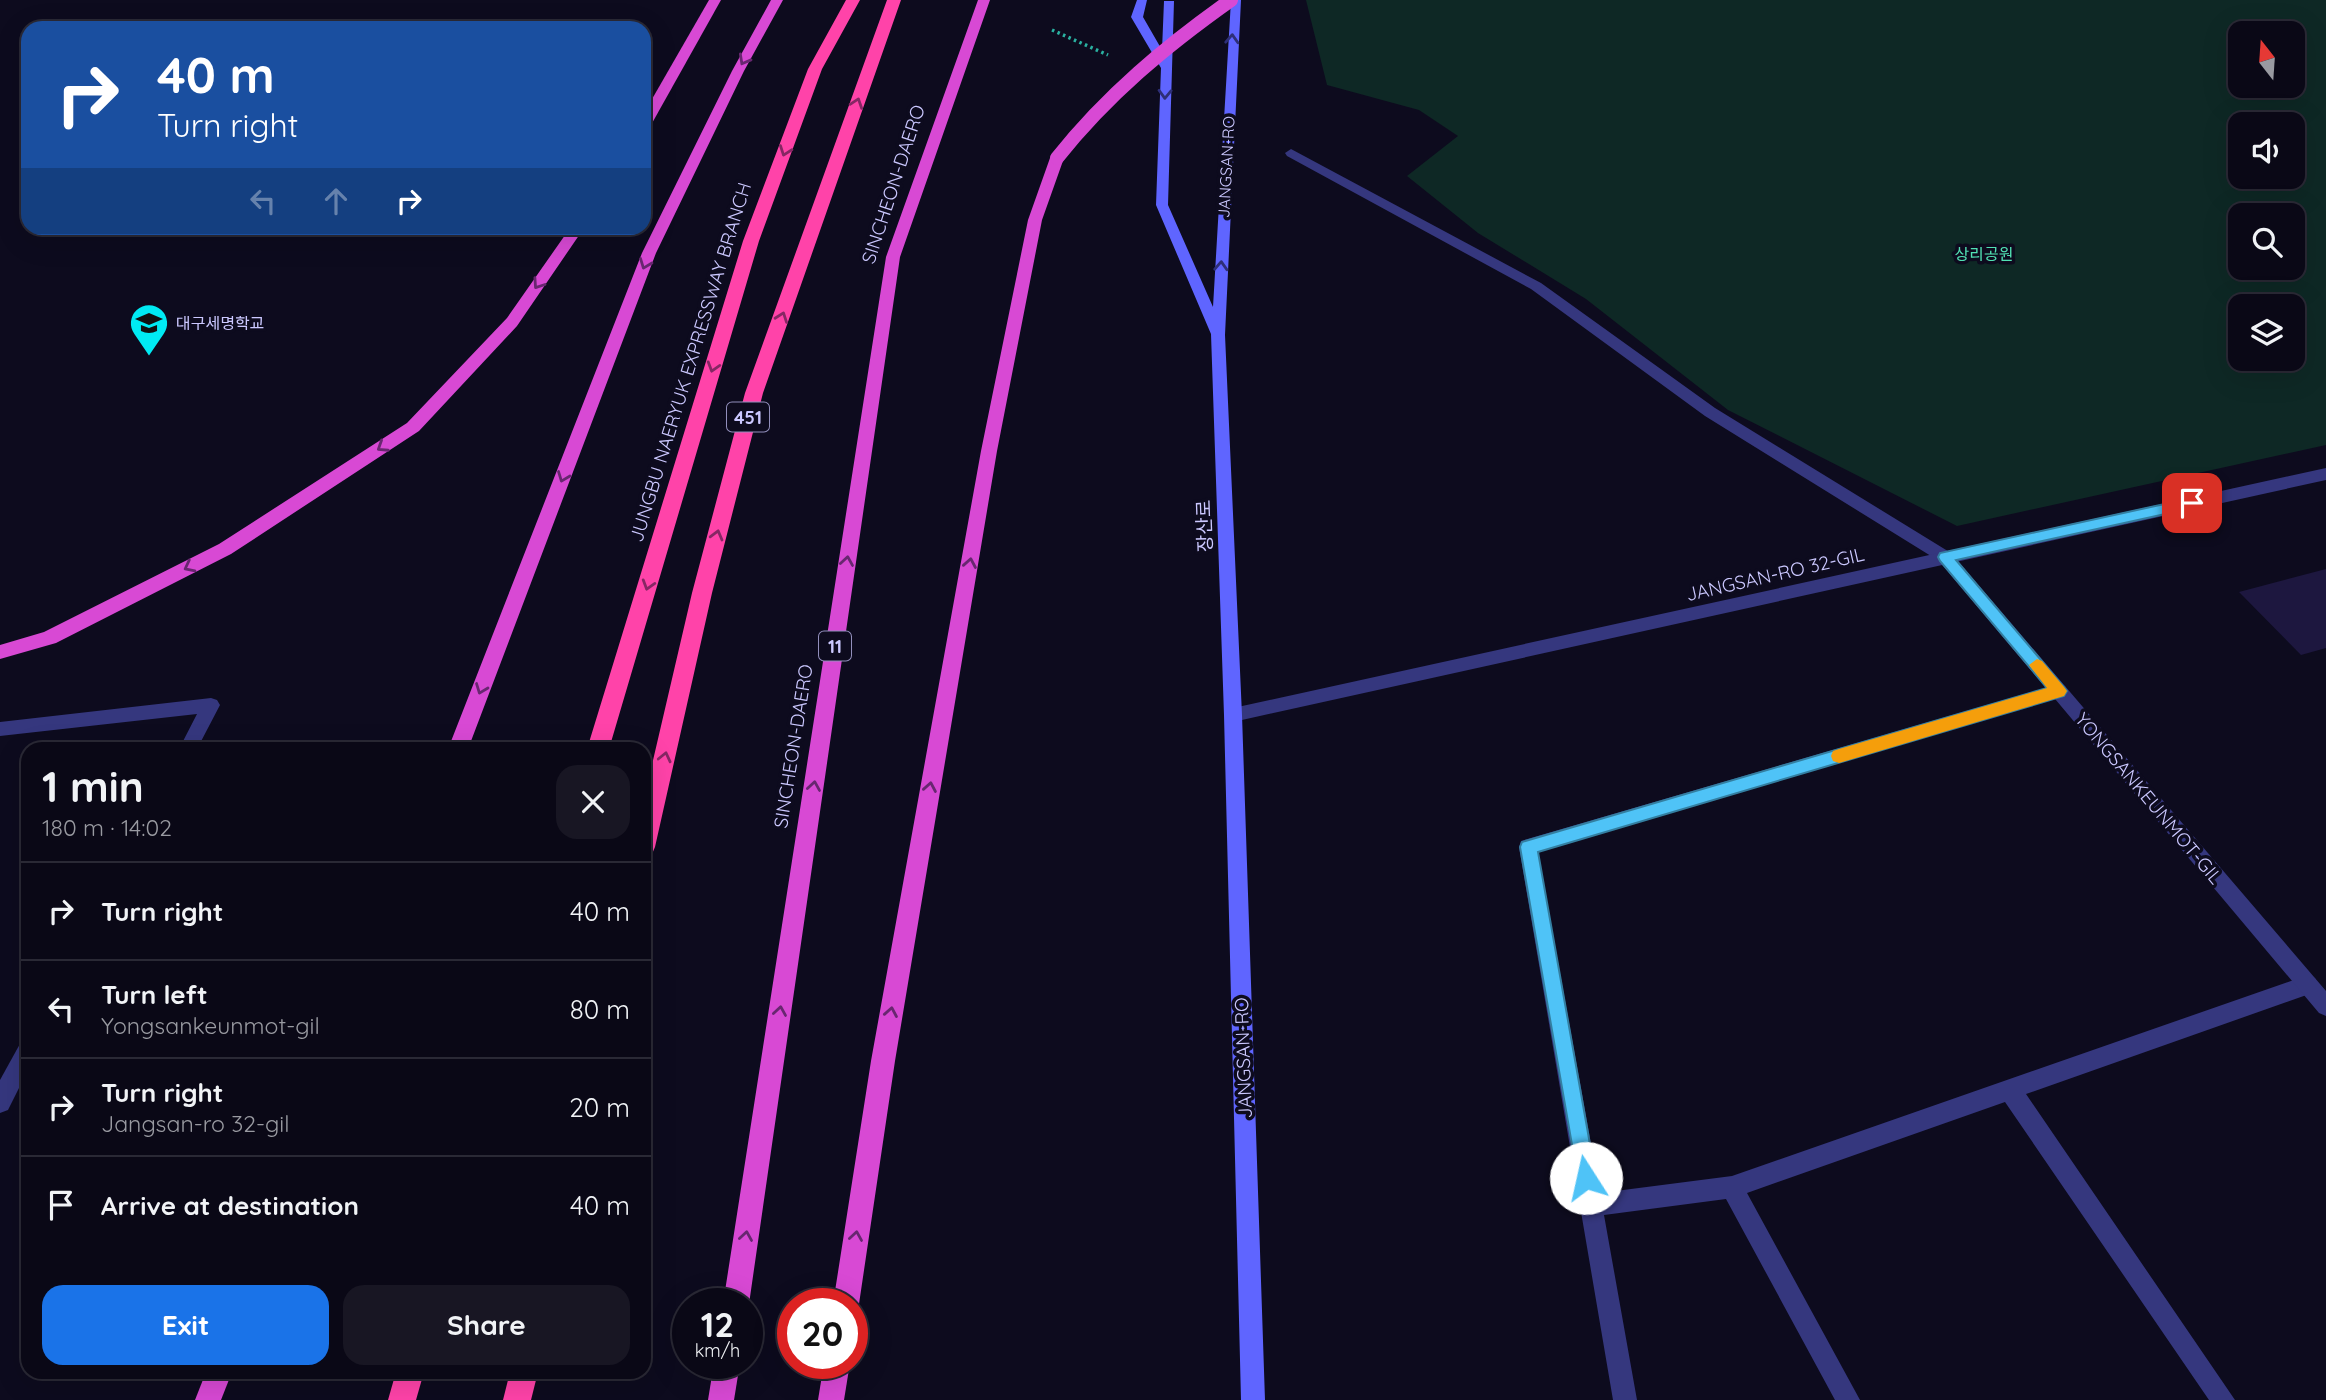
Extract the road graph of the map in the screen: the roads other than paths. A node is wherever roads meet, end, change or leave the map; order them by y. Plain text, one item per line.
1 (715, 0) edge
2 (777, 0) edge
3 (853, 0) edge
4 (894, 0) edge
5 (984, 0) edge
6 (1142, 0) edge
7 (1233, 0) edge
8 (1168, 1) edge
9 (1166, 68) junction
10 (651, 113) edge
11 (1291, 153) dead end
12 (572, 235) edge
13 (1218, 335) junction
14 (2326, 474) edge
15 (1945, 557) junction
16 (0, 652) edge
17 (2059, 691) junction
18 (1233, 715) junction
19 (0, 729) edge
20 (192, 742) edge
21 (461, 742) edge
22 (600, 742) edge
23 (651, 816) edge
24 (2308, 985) junction
25 (2326, 1006) edge
26 (21, 1062) edge
27 (2010, 1090) junction
28 (0, 1102) edge
29 (1732, 1187) junction
30 (1591, 1205) junction
31 (738, 1288) edge
32 (848, 1288) edge
33 (216, 1379) edge
34 (408, 1379) edge
35 (522, 1379) edge
36 (724, 1379) edge
37 (834, 1379) edge
38 (208, 1400) edge
39 (402, 1400) edge
40 (517, 1400) edge
41 (721, 1400) edge
42 (831, 1400) edge
43 (1253, 1400) edge
44 (1625, 1400) edge
45 (1848, 1400) edge
46 (2223, 1400) edge

1 - 10 highway
2 -> 21 highway
3 -> 22 highway, JUNGBU NAERYUK EXPRESSWAY BRANCH / 451
23 -> 4 highway, 451
31 -> 5 highway, SINCHEON-DAERO / 11
6 - 9 main road
13 -> 7 main road, JANGSAN-RO
32 -> 7 highway, bridge
8 - 9 main road
9 -> 13 main road
11 - 15 street, YONGSANKEUNMOT-GIL
12 -> 16 highway
13 - 18 main road, 장산로
14 - 15 street, JANGSAN-RO 32-GIL
15 - 17 street, YONGSANKEUNMOT-GIL
15 - 18 street, JANGSAN-RO 32-GIL
17 - 24 street, YONGSANKEUNMOT-GIL
17 - 30 street
18 - 43 main road, JANGSAN-RO
19 - 20 street
24 - 25 street, YONGSANKEUNMOT-GIL
24 - 27 street
26 - 28 street
27 - 29 street
27 - 46 street
29 - 30 street
29 - 45 street
30 - 44 street
33 - 38 highway
34 - 39 highway
35 - 40 highway
36 - 41 highway
37 - 42 highway

